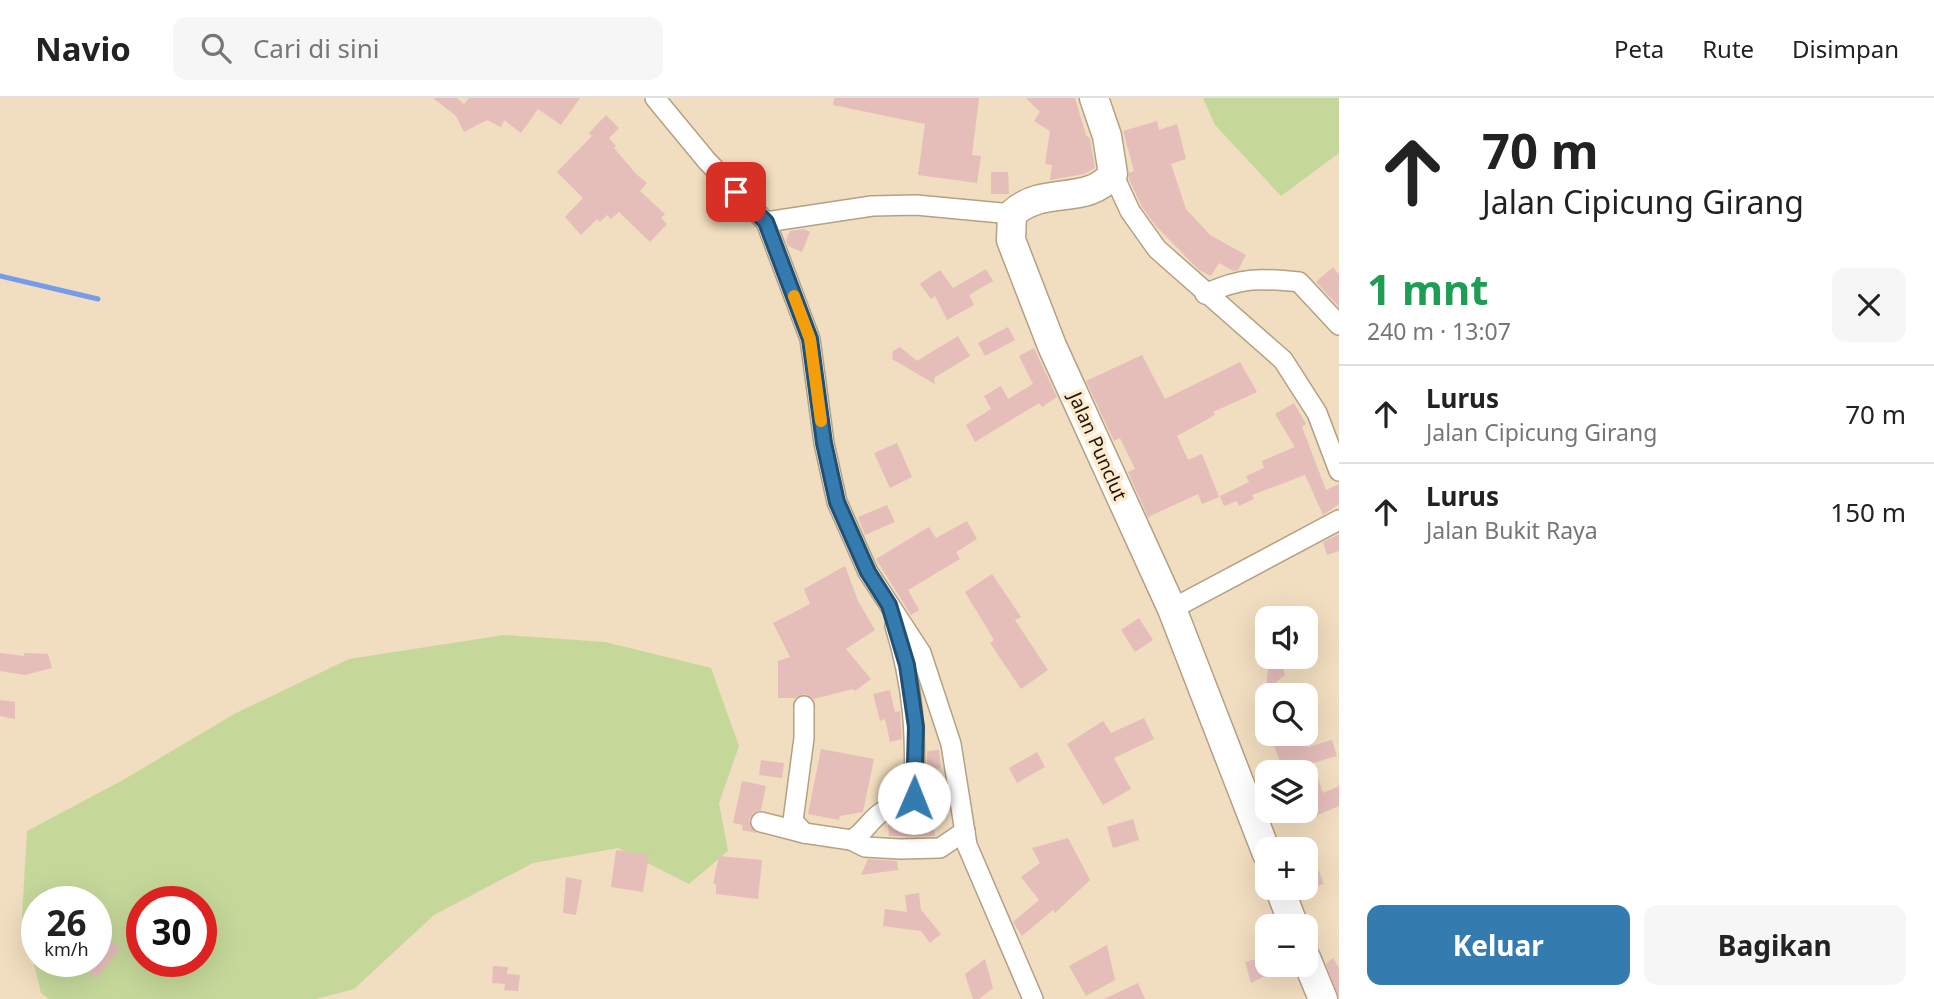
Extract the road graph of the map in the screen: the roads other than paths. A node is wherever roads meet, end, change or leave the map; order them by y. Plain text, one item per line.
1 (655, 98) edge
2 (1094, 98) edge
3 (1113, 174) junction
4 (1012, 214) junction
5 (766, 222) junction
6 (1205, 294) junction
7 (1339, 325) edge
8 (1339, 471) edge
9 (1339, 520) edge
10 (889, 605) junction
11 (1172, 609) junction
12 (804, 706) dead end
13 (761, 822) dead end
14 (965, 831) junction
15 (804, 833) junction
16 (1260, 837) edge
17 (851, 840) junction
18 (1314, 977) edge
19 (1033, 999) edge
20 (1323, 999) edge

1 - 5 street
2 - 3 main road
3 - 4 main road
3 - 6 street
4 - 5 street
4 - 11 main road, Jalan Punclut
5 - 10 street
6 - 7 street
6 - 8 street
9 - 11 street
10 - 14 street
10 - 17 street
11 - 16 main road, Jalan Punclut
12 - 15 street
13 - 15 street
14 - 17 street
14 - 19 street
15 - 17 street
18 - 20 main road

